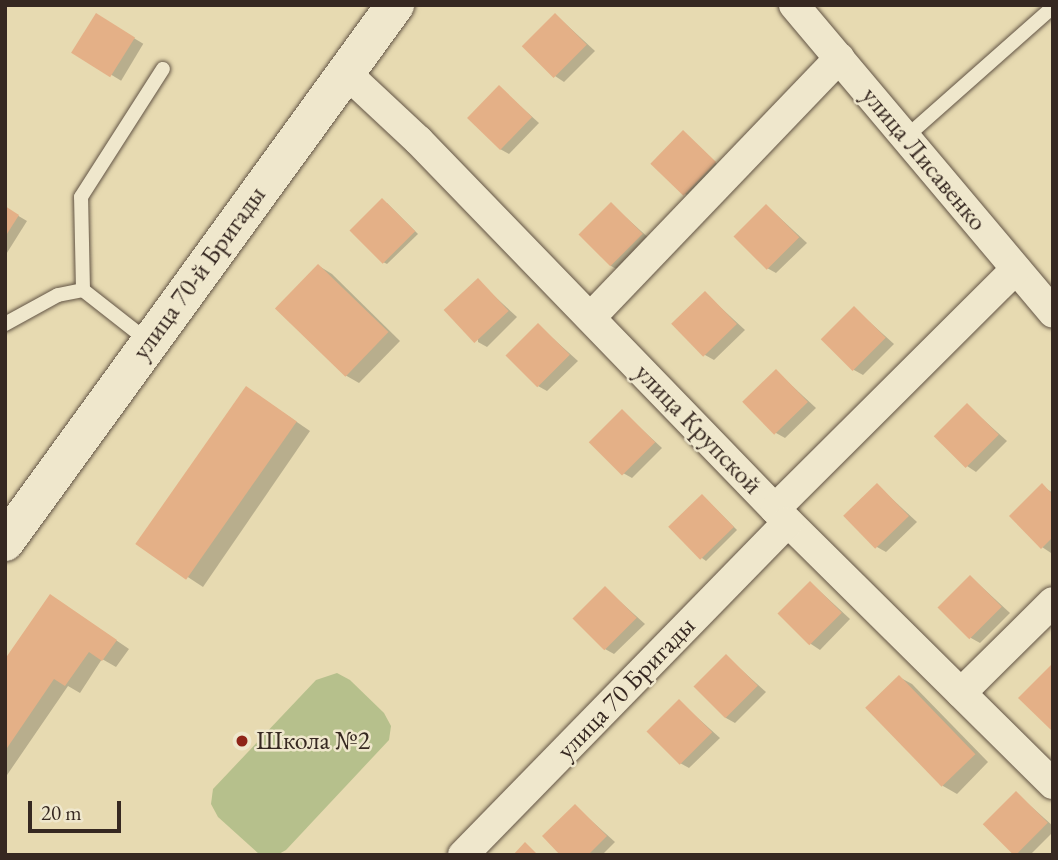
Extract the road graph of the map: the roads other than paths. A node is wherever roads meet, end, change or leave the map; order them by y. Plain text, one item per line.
1 (395, 5) edge
2 (794, 5) edge
3 (1053, 6) edge
4 (839, 58) junction
5 (163, 69) dead end
6 (345, 72) junction
7 (906, 137) junction
8 (1016, 269) junction
9 (83, 290) junction
10 (1053, 313) edge
11 (592, 317) junction
12 (5, 324) edge
13 (149, 342) junction
14 (781, 516) junction
15 (8, 533) edge
16 (1053, 601) edge
17 (961, 693) junction
18 (1053, 784) edge
19 (463, 855) edge

1 - 6 main road, улица 70-й Бригады
2 - 4 street, улица Лисавенко
3 - 7 lane
4 - 7 street, улица Лисавенко
4 - 11 street
5 - 9 lane
6 - 11 street, улица Крупской
6 - 13 main road, улица 70-й Бригады
7 - 8 street, улица Лисавенко
8 - 10 street, улица Лисавенко
8 - 14 street, улица 70 Бригады
9 - 12 lane
9 - 13 lane
11 - 14 street, улица Крупской
13 - 15 main road, улица 70-й Бригады
14 - 17 street, улица Крупской
14 - 19 street, улица 70 Бригады
16 - 17 street
17 - 18 street, улица Крупской

